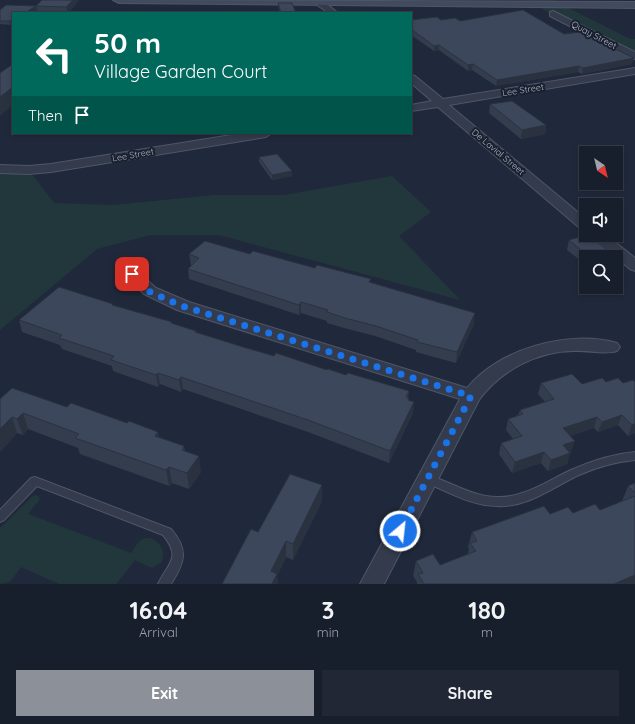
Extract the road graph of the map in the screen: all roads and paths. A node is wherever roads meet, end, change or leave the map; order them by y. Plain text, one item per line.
1 (119, 0) edge
2 (154, 0) edge
3 (320, 3) junction
4 (635, 5) edge
5 (333, 12) edge
6 (553, 14) dead end
7 (635, 56) edge
8 (635, 71) edge
9 (412, 79) edge
10 (441, 103) junction
11 (412, 108) edge
12 (260, 134) edge
13 (0, 169) edge
14 (579, 220) edge
15 (606, 242) edge
16 (635, 266) edge
17 (132, 274) dead end
18 (610, 347) dead end
19 (471, 396) junction
20 (635, 456) edge
21 (428, 479) junction
22 (0, 517) edge
23 (164, 584) edge
24 (372, 584) edge

1 - 2 street
2 - 3 street
3 - 4 street
3 - 5 street
6 - 7 street, Quay Street
8 - 10 street, Lee Street
9 - 10 street, De Lavial Street
10 - 11 street, Lee Street
10 - 14 street, De Lavial Street
12 - 13 street, Lee Street
15 - 16 street
17 - 19 street
18 - 19 street
19 - 21 street
20 - 21 lane
21 - 24 street
22 - 23 lane

